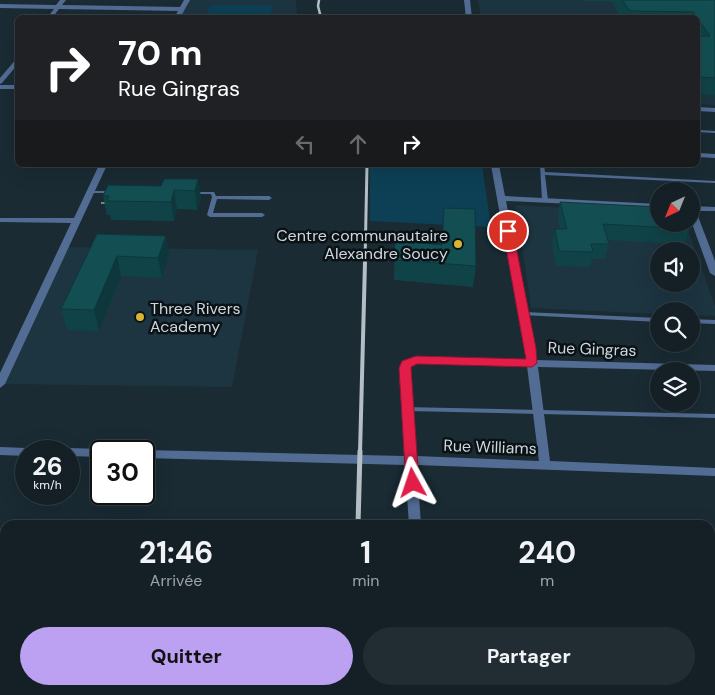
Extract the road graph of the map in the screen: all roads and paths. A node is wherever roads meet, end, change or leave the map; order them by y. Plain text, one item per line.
1 (63, 0) edge
2 (187, 0) edge
3 (467, 0) edge
4 (0, 6) edge
5 (57, 7) junction
6 (182, 9) junction
7 (51, 15) edge
8 (179, 15) edge
9 (469, 15) edge
10 (15, 63) edge
11 (0, 82) edge
12 (0, 87) edge
13 (15, 87) edge
14 (700, 109) edge
15 (715, 110) edge
16 (700, 131) edge
17 (715, 132) edge
18 (700, 154) edge
19 (715, 156) edge
20 (101, 167) edge
21 (495, 167) edge
22 (542, 167) edge
23 (543, 173) junction
24 (715, 182) edge
25 (90, 192) junction
26 (114, 192) edge
27 (182, 193) edge
28 (215, 198) junction
29 (269, 198) dead end
30 (502, 198) junction
31 (545, 200) junction
32 (101, 203) edge
33 (110, 203) edge
34 (650, 206) edge
35 (700, 208) edge
36 (715, 209) edge
37 (262, 215) dead end
38 (0, 220) edge
39 (77, 221) junction
40 (700, 232) edge
41 (715, 273) edge
42 (524, 314) junction
43 (650, 320) edge
44 (700, 321) edge
45 (715, 322) edge
46 (532, 363) junction
47 (715, 368) edge
48 (0, 384) edge
49 (407, 409) junction
50 (537, 412) junction
51 (715, 416) edge
52 (0, 451) edge
53 (15, 452) edge
54 (155, 454) edge
55 (411, 461) junction
56 (545, 466) junction
57 (715, 472) edge
58 (415, 520) edge

1 - 5 street
2 - 6 street
3 - 9 street
4 - 5 street
5 - 6 street
5 - 7 street
6 - 8 street
10 - 11 street
12 - 13 street
14 - 15 street
16 - 17 lane
18 - 19 street
20 - 25 street
21 - 30 street
22 - 23 lane
23 - 24 lane
23 - 31 lane
25 - 26 lane
25 - 39 street
27 - 28 lane
28 - 29 lane
28 - 37 lane
30 - 31 street
30 - 42 street
31 - 34 street
32 - 33 path
35 - 36 street
38 - 39 street
39 - 48 street
40 - 41 street
42 - 43 lane
42 - 46 street
44 - 45 lane
46 - 47 street, Rue Gingras
46 - 49 street, Rue Gingras
46 - 50 street
49 - 50 lane
49 - 55 street
50 - 51 lane
50 - 56 street
52 - 53 street
54 - 55 street, Rue Williams
55 - 56 street, Rue Williams
55 - 58 street
56 - 57 street, Rue Williams

